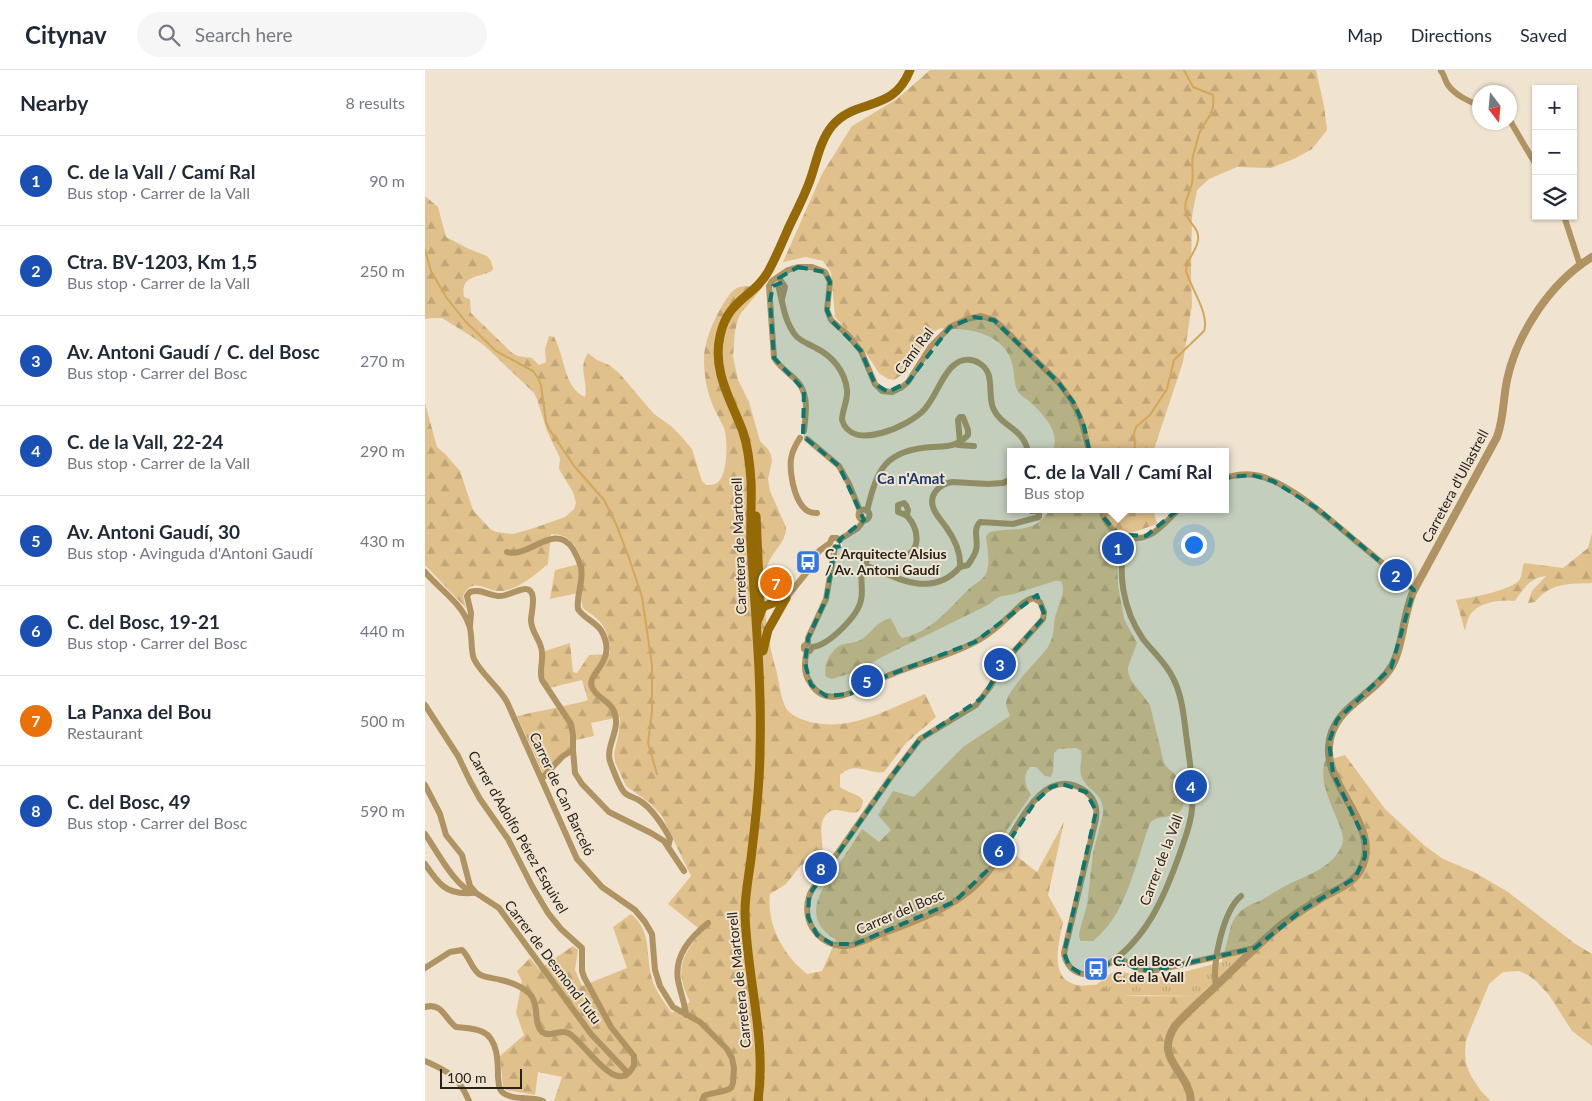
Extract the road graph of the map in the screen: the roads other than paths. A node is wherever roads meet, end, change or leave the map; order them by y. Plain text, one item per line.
1 (910, 70) edge
2 (1441, 71) edge
3 (1472, 102) edge
4 (1515, 130) edge
5 (1532, 158) edge
6 (1565, 220) edge
7 (1592, 257) edge
8 (1579, 265) junction
9 (780, 281) junction
10 (804, 436) junction
11 (974, 446) dead end
12 (1026, 448) edge
13 (1088, 448) edge
14 (1229, 477) edge
15 (1007, 481) edge
16 (751, 484) junction
17 (860, 511) junction
18 (867, 511) junction
19 (1039, 513) edge
20 (1103, 513) edge
21 (1175, 513) edge
22 (817, 514) dead end
23 (907, 515) dead end
24 (864, 520) junction
25 (1127, 538) junction
26 (832, 545) junction
27 (507, 552) dead end
28 (865, 565) junction
29 (960, 567) junction
30 (425, 572) edge
31 (760, 578) junction
32 (1414, 590) junction
33 (754, 596) junction
34 (786, 598) junction
35 (771, 604) junction
36 (760, 612) junction
37 (777, 616) junction
38 (470, 626) junction
39 (756, 630) junction
40 (809, 647) junction
41 (763, 651) junction
42 (425, 705) edge
43 (761, 748) junction
44 (573, 750) junction
45 (541, 778) junction
46 (425, 785) edge
47 (425, 834) edge
48 (668, 847) junction
49 (425, 864) edge
50 (683, 871) dead end
51 (474, 893) junction
52 (1241, 896) dead end
53 (708, 923) dead end
54 (1255, 948) junction
55 (1216, 957) junction
56 (1118, 958) junction
57 (425, 968) edge
58 (1216, 986) junction
59 (425, 1007) edge
60 (686, 1015) junction
61 (425, 1061) edge
62 (628, 1073) junction
63 (469, 1101) edge
64 (543, 1101) edge
65 (702, 1101) edge
66 (758, 1101) edge
67 (1191, 1101) edge

1 - 16 main road, Carretera de Martorell
2 - 3 street
4 - 5 street
6 - 8 street
7 - 8 street, Carretera d'Ullastrell
8 - 32 street, Carretera d'Ullastrell
9 - 10 street
9 - 12 street
9 - 13 street, Camí Ral
10 - 17 street
10 - 22 street
11 - 18 street
14 - 32 street
15 - 29 street
16 - 31 main road
16 - 33 main road, Carretera de Martorell
17 - 18 street
17 - 24 street
18 - 24 street
19 - 29 street
20 - 25 street
21 - 25 street
23 - 28 street
24 - 26 street
25 - 56 street, Carrer de la Vall
26 - 34 street
26 - 40 street
27 - 48 street
28 - 29 street
28 - 40 street
30 - 38 street, Carrer de Can Barceló
31 - 35 main road
31 - 36 main road
32 - 54 street, Carretera d'Ullastrell
33 - 36 main road
33 - 39 main road, Carretera de Martorell
34 - 35 main road
34 - 37 main road
35 - 36 main road
35 - 37 main road
36 - 37 main road
36 - 39 main road
36 - 41 main road
37 - 41 main road
38 - 44 street
38 - 45 street, Carrer de Can Barceló
39 - 43 main road, Carretera de Martorell
40 - 56 street, Carrer del Bosc
41 - 43 main road
42 - 62 street, Carrer d'Adolfo Pérez Esquivel
43 - 66 main road, Carretera de Martorell
44 - 45 street
44 - 48 street
45 - 60 street, Carrer de Can Barceló
46 - 51 street
47 - 51 street, Carrer de Desmond Tutu
48 - 50 street
49 - 51 street
51 - 62 street, Carrer de Desmond Tutu
52 - 55 street
53 - 60 street
54 - 55 street
54 - 58 street, Carretera d'Ullastrell
55 - 56 street
55 - 58 street
57 - 62 street
58 - 67 street, Carretera d'Ullastrell
59 - 64 street
60 - 65 street, Carrer de Can Barceló
61 - 63 street

